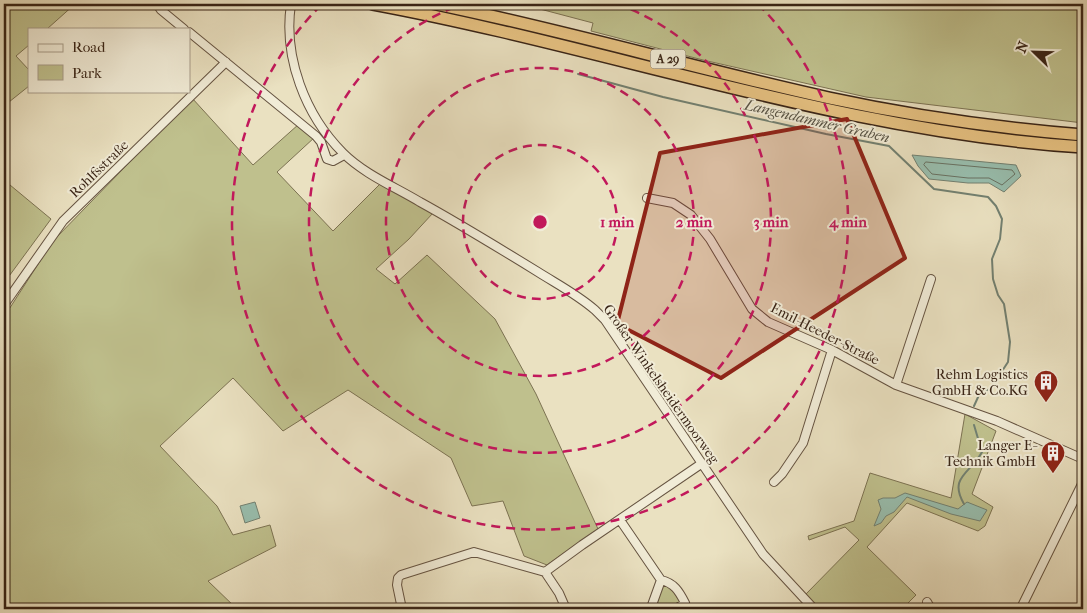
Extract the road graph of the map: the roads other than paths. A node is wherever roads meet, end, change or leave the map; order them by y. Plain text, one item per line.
1 (157, 4) edge
2 (291, 4) edge
3 (373, 4) edge
4 (436, 4) edge
5 (183, 28) edge
6 (190, 33) edge
7 (226, 62) junction
8 (1083, 129) edge
9 (1067, 133) junction
10 (1083, 135) edge
11 (1083, 147) edge
12 (344, 154) junction
13 (647, 198) dead end
14 (931, 279) dead end
15 (4, 305) edge
16 (832, 350) junction
17 (896, 385) junction
18 (1083, 459) edge
19 (701, 464) junction
20 (774, 482) dead end
21 (1083, 482) edge
22 (620, 520) junction
23 (545, 572) junction
24 (661, 580) junction
25 (402, 609) edge
26 (566, 609) edge
27 (654, 609) edge
28 (676, 609) edge
29 (814, 609) edge
30 (1019, 609) edge

1 - 5 street
2 - 12 street, Großer Winkelsheidermoorweg
3 - 11 highway, A 29
4 - 9 highway, A 29
6 - 7 street
7 - 12 street
7 - 15 street, Rohlfsstraße
8 - 9 highway
9 - 10 highway, A 29
12 - 19 street, Großer Winkelsheidermoorweg
13 - 16 street, Emil-Heeder-Straße
14 - 17 street
16 - 17 street, Emil-Heeder-Straße
16 - 20 street
17 - 18 street, Emil-Heeder-Straße
19 - 22 street
19 - 29 street, Großer Winkelsheidermoorweg
21 - 30 street
22 - 23 street
22 - 24 street
23 - 25 street
23 - 26 street
24 - 27 street
24 - 28 street

